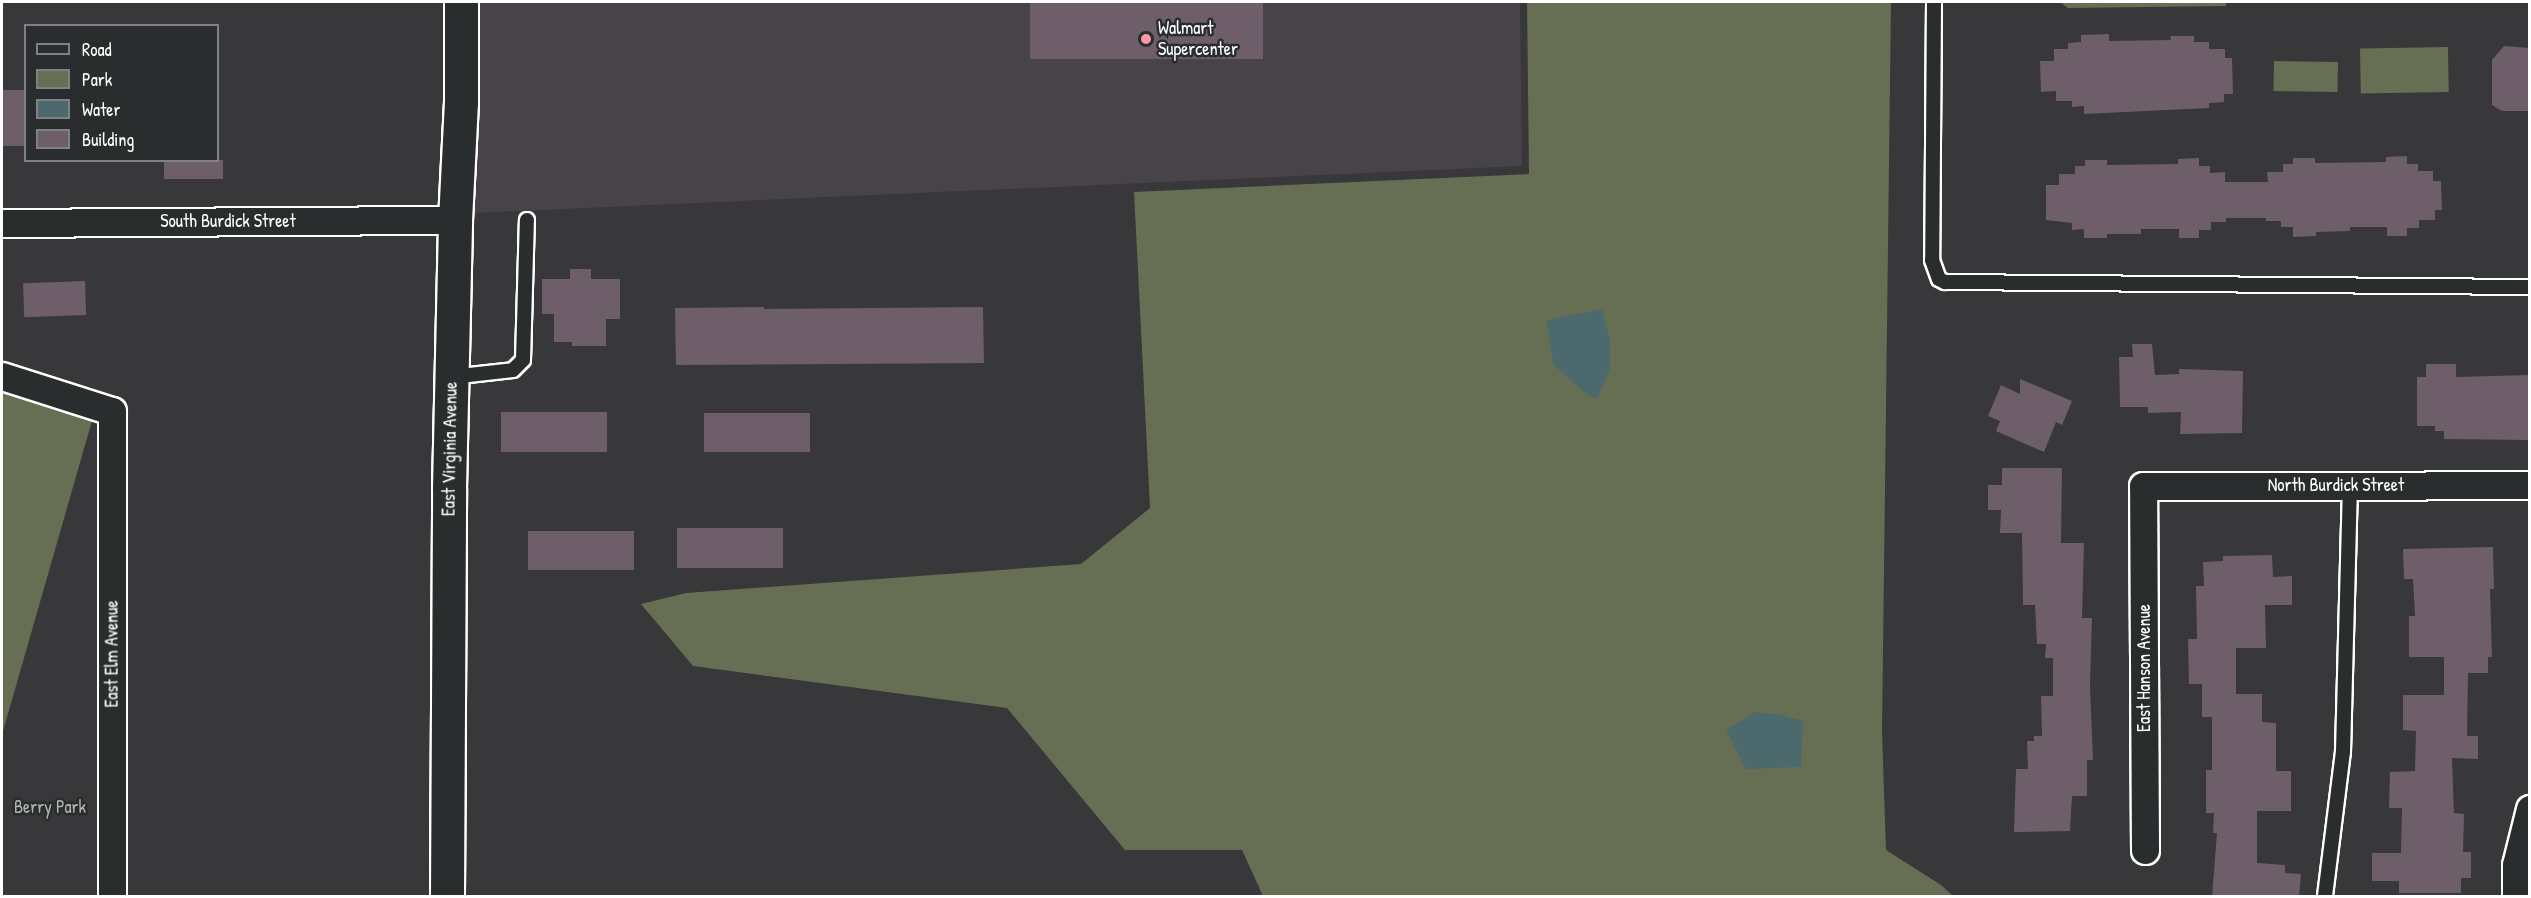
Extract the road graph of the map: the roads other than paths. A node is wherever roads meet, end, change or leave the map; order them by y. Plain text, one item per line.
1 (461, 2) edge
2 (1934, 2) edge
3 (455, 220) junction
4 (527, 220) dead end
5 (2, 223) edge
6 (2529, 287) edge
7 (2, 376) edge
8 (452, 377) junction
9 (2350, 485) junction
10 (2529, 485) edge
11 (2143, 486) joint
12 (2529, 809) edge
13 (2145, 850) dead end
14 (112, 897) edge
15 (447, 897) edge
16 (2325, 897) edge
17 (2516, 897) edge

1 - 3 street, East Virginia Avenue
2 - 6 lane
3 - 5 street, South Burdick Street
3 - 8 street, East Virginia Avenue
4 - 8 lane
7 - 14 street, East Elm Avenue
8 - 15 street, East Virginia Avenue
9 - 10 street, North Burdick Street
9 - 11 street, North Burdick Street
9 - 16 lane
11 - 13 street, East Hanson Avenue
12 - 17 street

